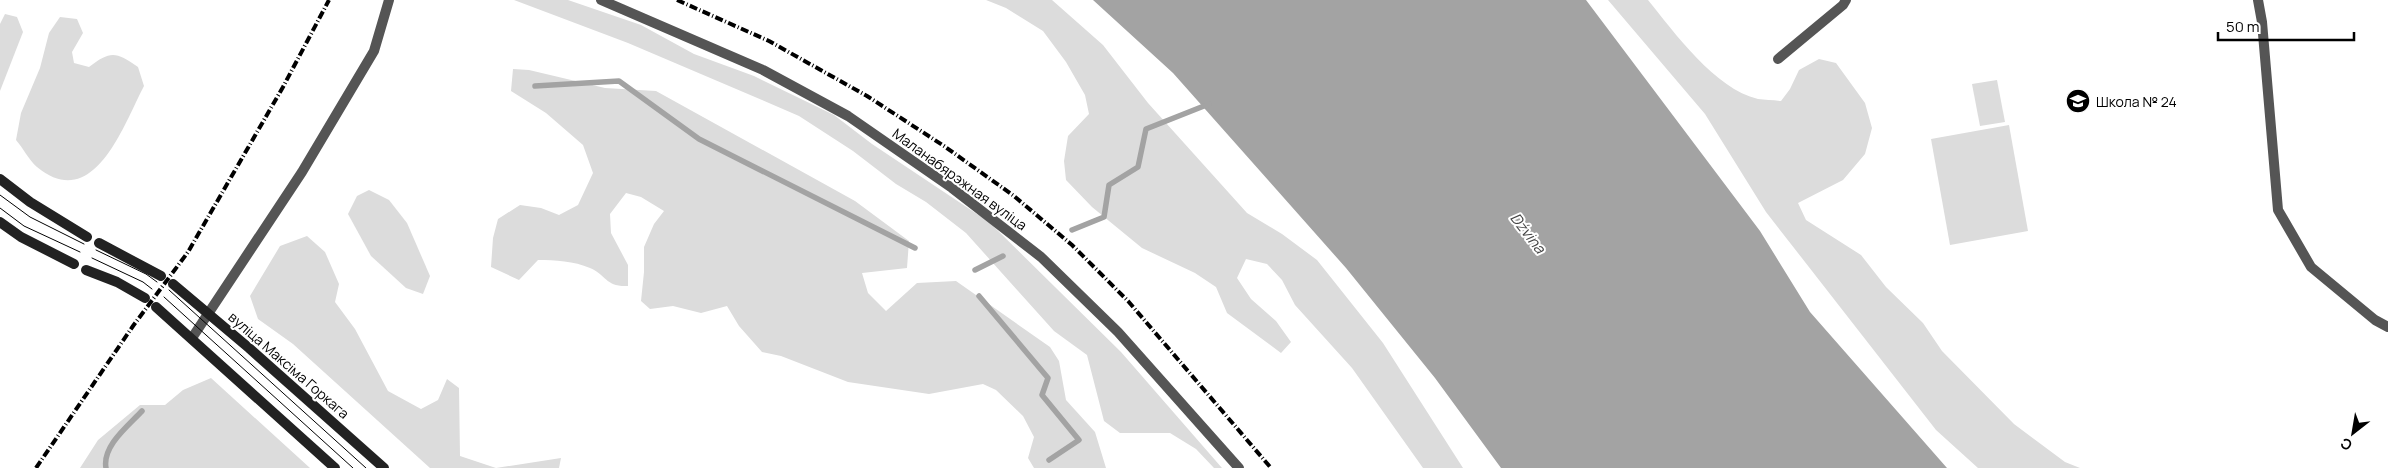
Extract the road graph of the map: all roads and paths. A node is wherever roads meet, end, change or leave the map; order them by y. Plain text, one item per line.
1 (389, 0) edge
2 (601, 0) edge
3 (1846, 0) edge
4 (2258, 0) edge
5 (1778, 59) dead end
6 (0, 179) edge
7 (0, 222) edge
8 (87, 237) dead end
9 (99, 243) dead end
10 (74, 264) dead end
11 (86, 270) dead end
12 (161, 276) dead end
13 (173, 284) dead end
14 (145, 298) dead end
15 (156, 307) dead end
16 (210, 314) junction
17 (2388, 326) edge
18 (192, 338) junction
19 (335, 468) edge
20 (384, 468) edge
21 (1239, 468) edge

1 - 16 street
2 - 21 street, Маланабярэжная вуліца
3 - 5 street
4 - 17 street
6 - 8 main road
7 - 10 main road
9 - 12 main road
11 - 14 main road
13 - 16 main road, вуліца Максіма Горкага
15 - 18 main road
16 - 18 street
16 - 20 main road, вуліца Максіма Горкага
18 - 19 main road

